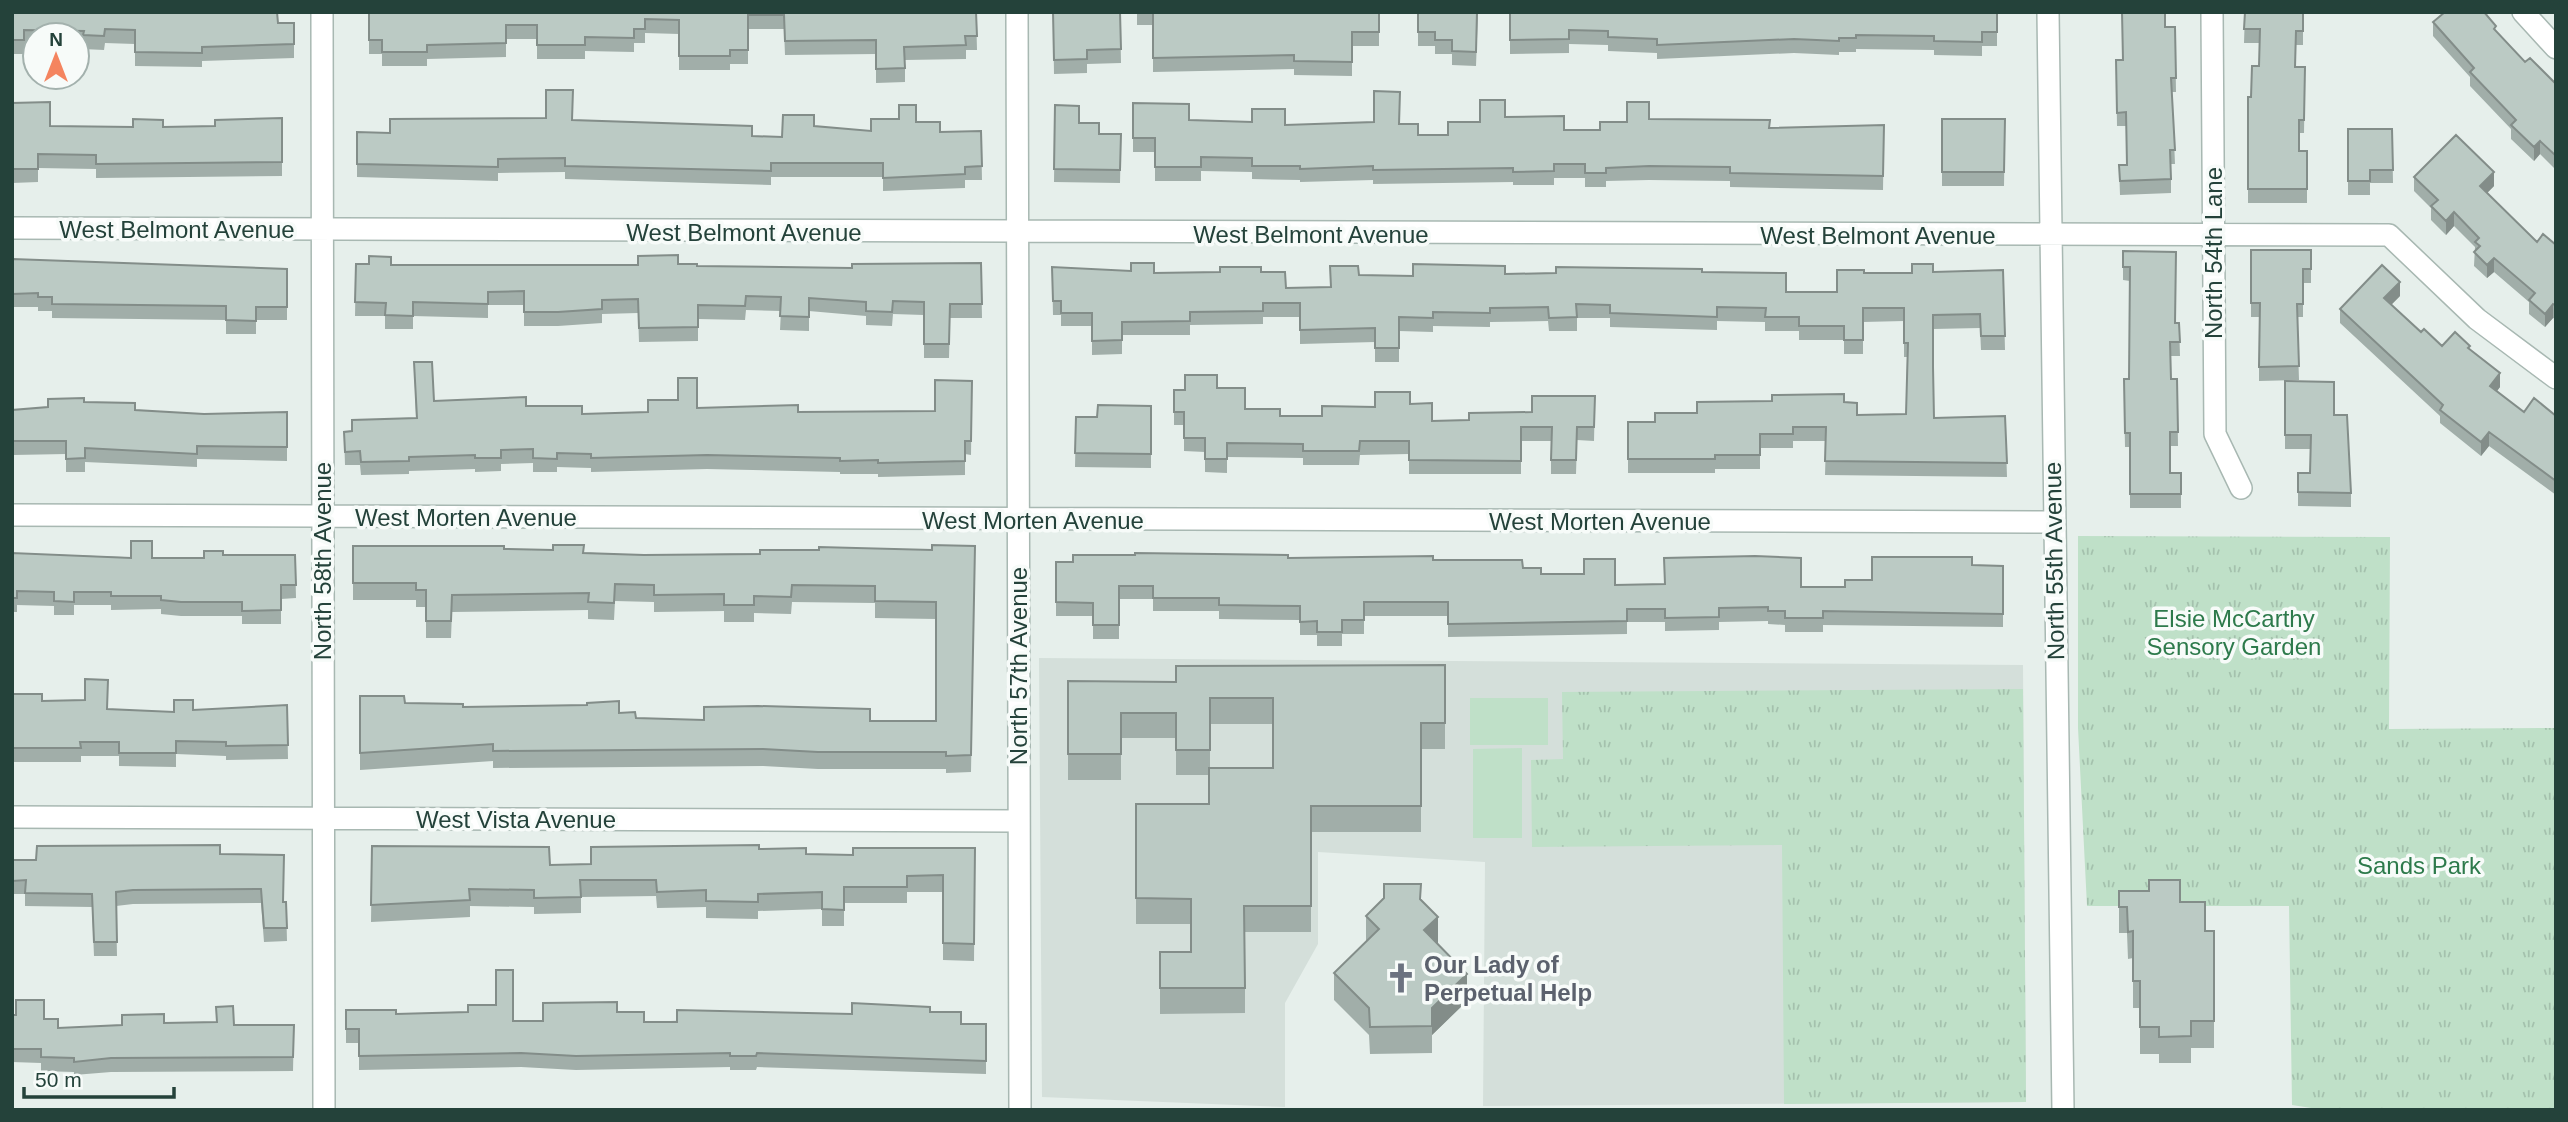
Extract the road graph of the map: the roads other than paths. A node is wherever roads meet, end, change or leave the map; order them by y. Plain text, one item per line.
1 (322, 12) edge
2 (1017, 12) edge
3 (2048, 12) edge
4 (2213, 12) edge
5 (2523, 12) edge
6 (2556, 48) edge
7 (12, 228) edge
8 (322, 229) junction
9 (1016, 233) junction
10 (2050, 235) junction
11 (2213, 235) junction
12 (2556, 378) edge
13 (2241, 488) dead end
14 (12, 515) edge
15 (322, 516) junction
16 (1017, 520) junction
17 (2054, 522) junction
18 (12, 817) edge
19 (323, 819) junction
20 (1019, 821) junction
21 (324, 1110) edge
22 (1020, 1110) edge
23 (2063, 1110) edge

1 - 8 street, North 58th Avenue
2 - 9 street, North 57th Avenue
3 - 10 street, North 55th Avenue
4 - 11 street, North 54th Lane
5 - 6 street
7 - 8 street, West Belmont Avenue
8 - 9 street, West Belmont Avenue
8 - 15 street, North 58th Avenue
9 - 10 street, West Belmont Avenue
9 - 16 street, North 57th Avenue
10 - 11 street, West Belmont Avenue
10 - 17 street, North 55th Avenue
11 - 12 street, West Belmont Avenue
11 - 13 street, North 54th Lane
14 - 15 street, West Morten Avenue
15 - 16 street, West Morten Avenue
15 - 19 street, North 58th Avenue
16 - 17 street, West Morten Avenue
16 - 20 street, North 57th Avenue
17 - 23 street, North 55th Avenue
18 - 19 street, West Vista Avenue
19 - 20 street, West Vista Avenue
19 - 21 street, North 58th Avenue
20 - 22 street, North 57th Avenue

